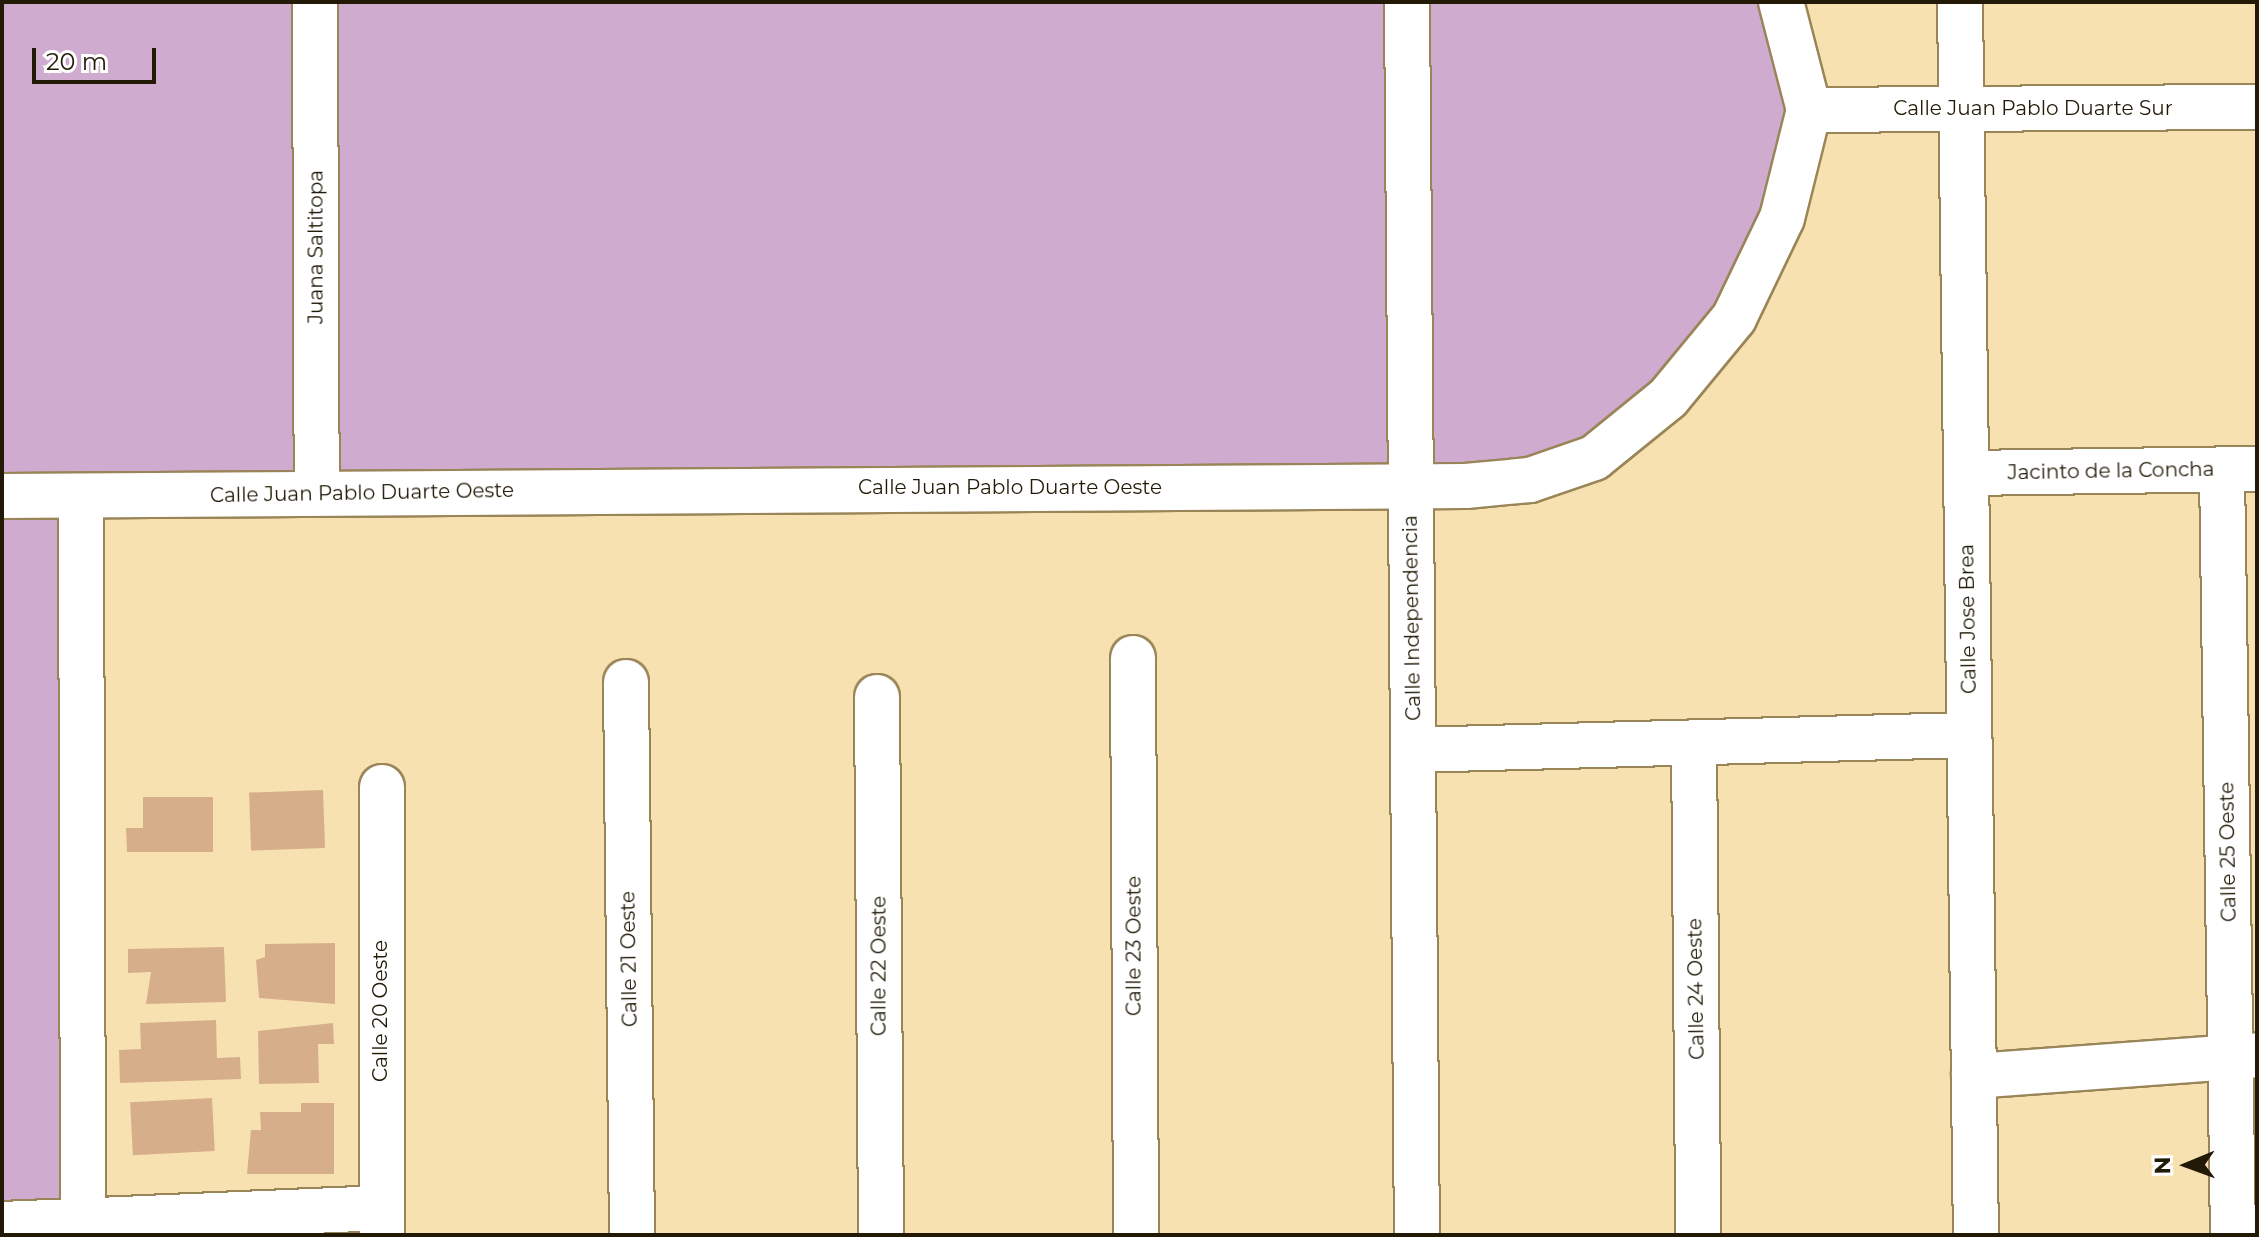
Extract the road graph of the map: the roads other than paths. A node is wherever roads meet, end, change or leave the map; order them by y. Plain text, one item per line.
1 (315, 2) edge
2 (1407, 2) edge
3 (1781, 2) edge
4 (1960, 2) edge
5 (1961, 107) junction
6 (2257, 107) edge
7 (1809, 110) junction
8 (2240, 469) edge
9 (1966, 473) junction
10 (1411, 485) junction
11 (317, 492) junction
12 (2, 496) edge
13 (81, 497) junction
14 (1133, 658) dead end
15 (626, 682) dead end
16 (877, 697) dead end
17 (1969, 735) junction
18 (1694, 742) junction
19 (1413, 750) junction
20 (382, 787) dead end
21 (2244, 1055) edge
22 (1974, 1076) junction
23 (382, 1221) edge
24 (83, 1223) junction
25 (2, 1224) edge
26 (632, 1235) edge
27 (881, 1235) edge
28 (1136, 1235) edge
29 (1417, 1235) edge
30 (1698, 1235) edge
31 (1976, 1235) edge
32 (2233, 1235) edge

1 - 11 street, Juana Saltitopa
2 - 10 street, Calle Independencia
3 - 7 street
4 - 5 street, Calle Jose Brea
5 - 6 street, Calle Juan Pablo Duarte Sur
5 - 7 street, Calle Juan Pablo Duarte Sur
5 - 9 street, Calle Jose Brea
7 - 10 street, Calle Juan Pablo Duarte Oeste
8 - 9 street, Jacinto de la Concha
8 - 21 street, Calle 25 Oeste
9 - 17 street, Calle Jose Brea
10 - 11 street, Calle Juan Pablo Duarte Oeste
10 - 19 street, Calle Independencia
11 - 13 street, Calle Juan Pablo Duarte Oeste
12 - 13 street, Calle Juan Pablo Duarte Oeste
13 - 24 street
14 - 28 street, Calle 23 Oeste
15 - 26 street, Calle 21 Oeste
16 - 27 street, Calle 22 Oeste
17 - 18 street
17 - 22 street, Calle Jose Brea
18 - 19 street
18 - 30 street, Calle 24 Oeste
19 - 29 street, Calle Independencia
20 - 23 street, Calle 20 Oeste
21 - 22 street
21 - 32 street, Calle 25 Oeste
22 - 31 street, Calle Jose Brea
23 - 24 street
24 - 25 street

